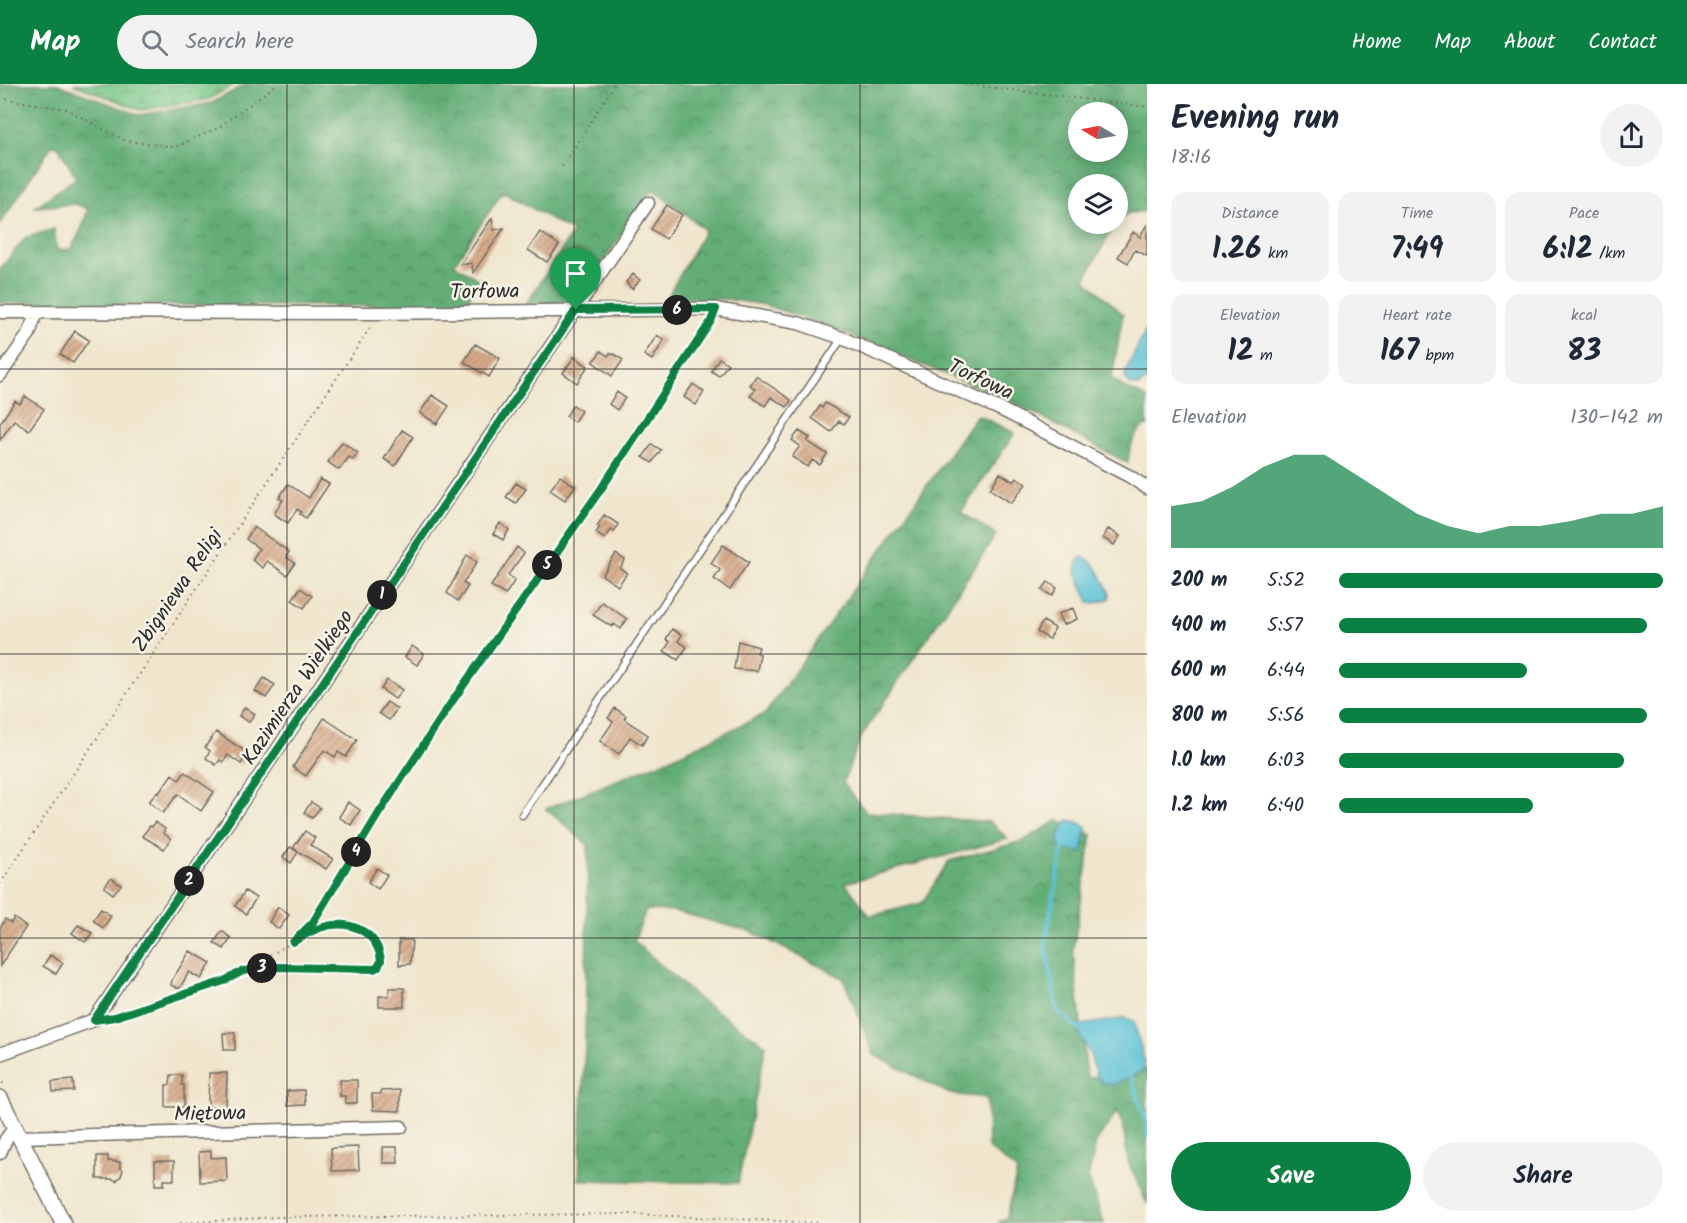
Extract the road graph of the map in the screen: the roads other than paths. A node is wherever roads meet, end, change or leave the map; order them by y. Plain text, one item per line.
1 (648, 203) dead end
2 (576, 310) junction
3 (0, 312) edge
4 (36, 313) junction
5 (842, 338) junction
6 (0, 375) edge
7 (1147, 488) edge
8 (522, 815) dead end
9 (0, 1054) edge
10 (0, 1098) edge
11 (401, 1127) dead end
12 (18, 1132) junction
13 (0, 1153) edge
14 (63, 1223) edge

1 - 2 street, Kazimierza Wielkiego
2 - 4 street, Torfowa
2 - 5 street, Torfowa
2 - 9 street, Kazimierza Wielkiego
3 - 4 street, Torfowa
4 - 6 street
5 - 7 street, Torfowa
5 - 8 lane
10 - 12 street
11 - 12 street, Miętowa
12 - 13 street
12 - 14 street

